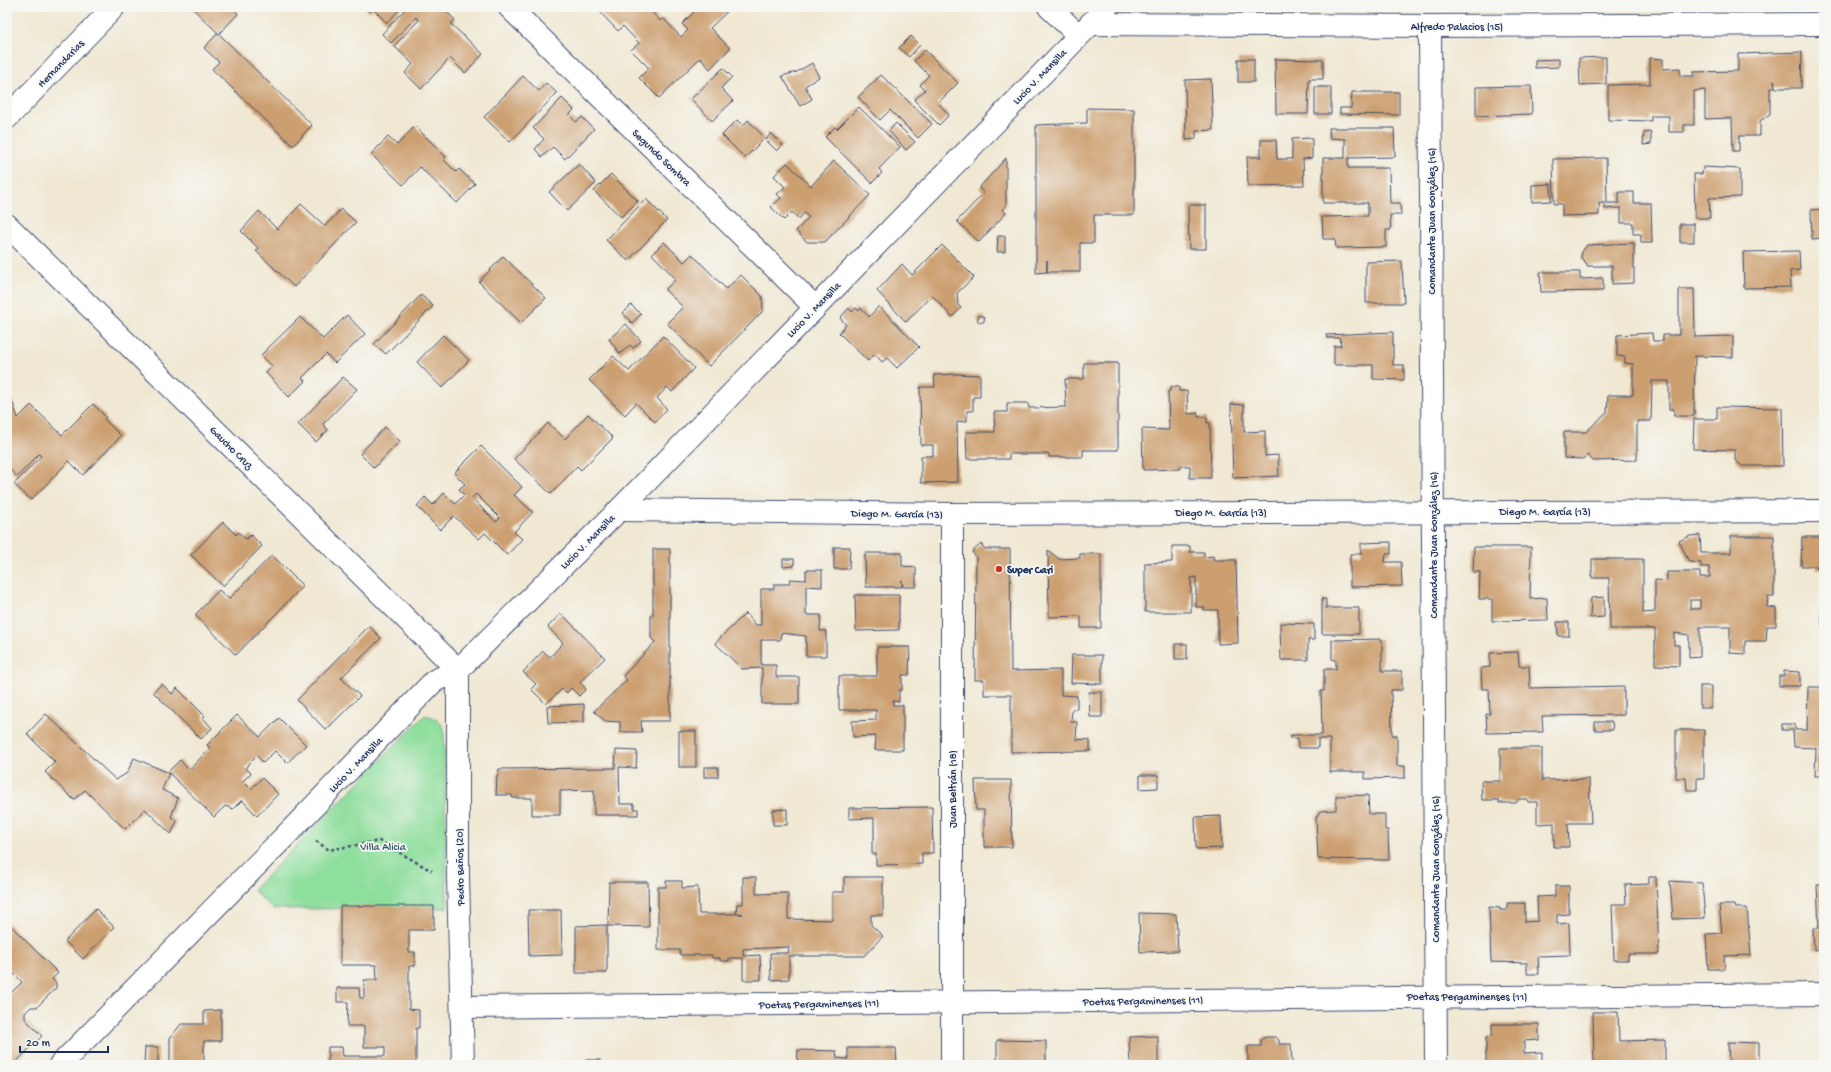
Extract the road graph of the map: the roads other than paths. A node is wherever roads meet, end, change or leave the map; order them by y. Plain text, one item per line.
1 (114, 7) edge
2 (509, 7) edge
3 (1049, 7) edge
4 (1107, 7) edge
5 (1824, 24) edge
6 (1430, 26) junction
7 (1084, 30) junction
8 (7, 118) edge
9 (7, 225) edge
10 (815, 307) junction
11 (619, 510) junction
12 (1824, 511) edge
13 (1433, 512) junction
14 (952, 514) junction
15 (458, 670) junction
16 (1824, 994) edge
17 (1436, 996) junction
18 (952, 1002) junction
19 (462, 1007) junction
20 (60, 1065) edge
21 (463, 1065) edge
22 (952, 1065) edge
23 (1436, 1065) edge

1 - 8 street, Hernandarias
2 - 10 street, Segundo Sombra
3 - 7 street
4 - 7 street, Lucio V. Mansilla
5 - 6 street, Alfredo Palacios (15)
6 - 7 street, Alfredo Palacios (15)
6 - 13 street, Comandante Juan González (16)
7 - 10 street, Lucio V. Mansilla
9 - 15 street, Gaucho Cruz
10 - 11 street, Lucio V. Mansilla
11 - 14 street, Diego M. García (13)
11 - 15 street, Lucio V. Mansilla
12 - 13 street, Diego M. García (13)
13 - 14 street, Diego M. García (13)
13 - 17 street, Comandante Juan González (16)
14 - 18 street, Juan Beltrán (18)
15 - 19 street, Pedro Baños (20)
15 - 20 street, Lucio V. Mansilla
16 - 17 street, Poetas Pergaminenses (11)
17 - 18 street, Poetas Pergaminenses (11)
17 - 23 street, Comandante Juan González (16)
18 - 19 street, Poetas Pergaminenses (11)
18 - 22 street, Juan Beltrán (18)
19 - 21 street, Pedro Baños (20)

